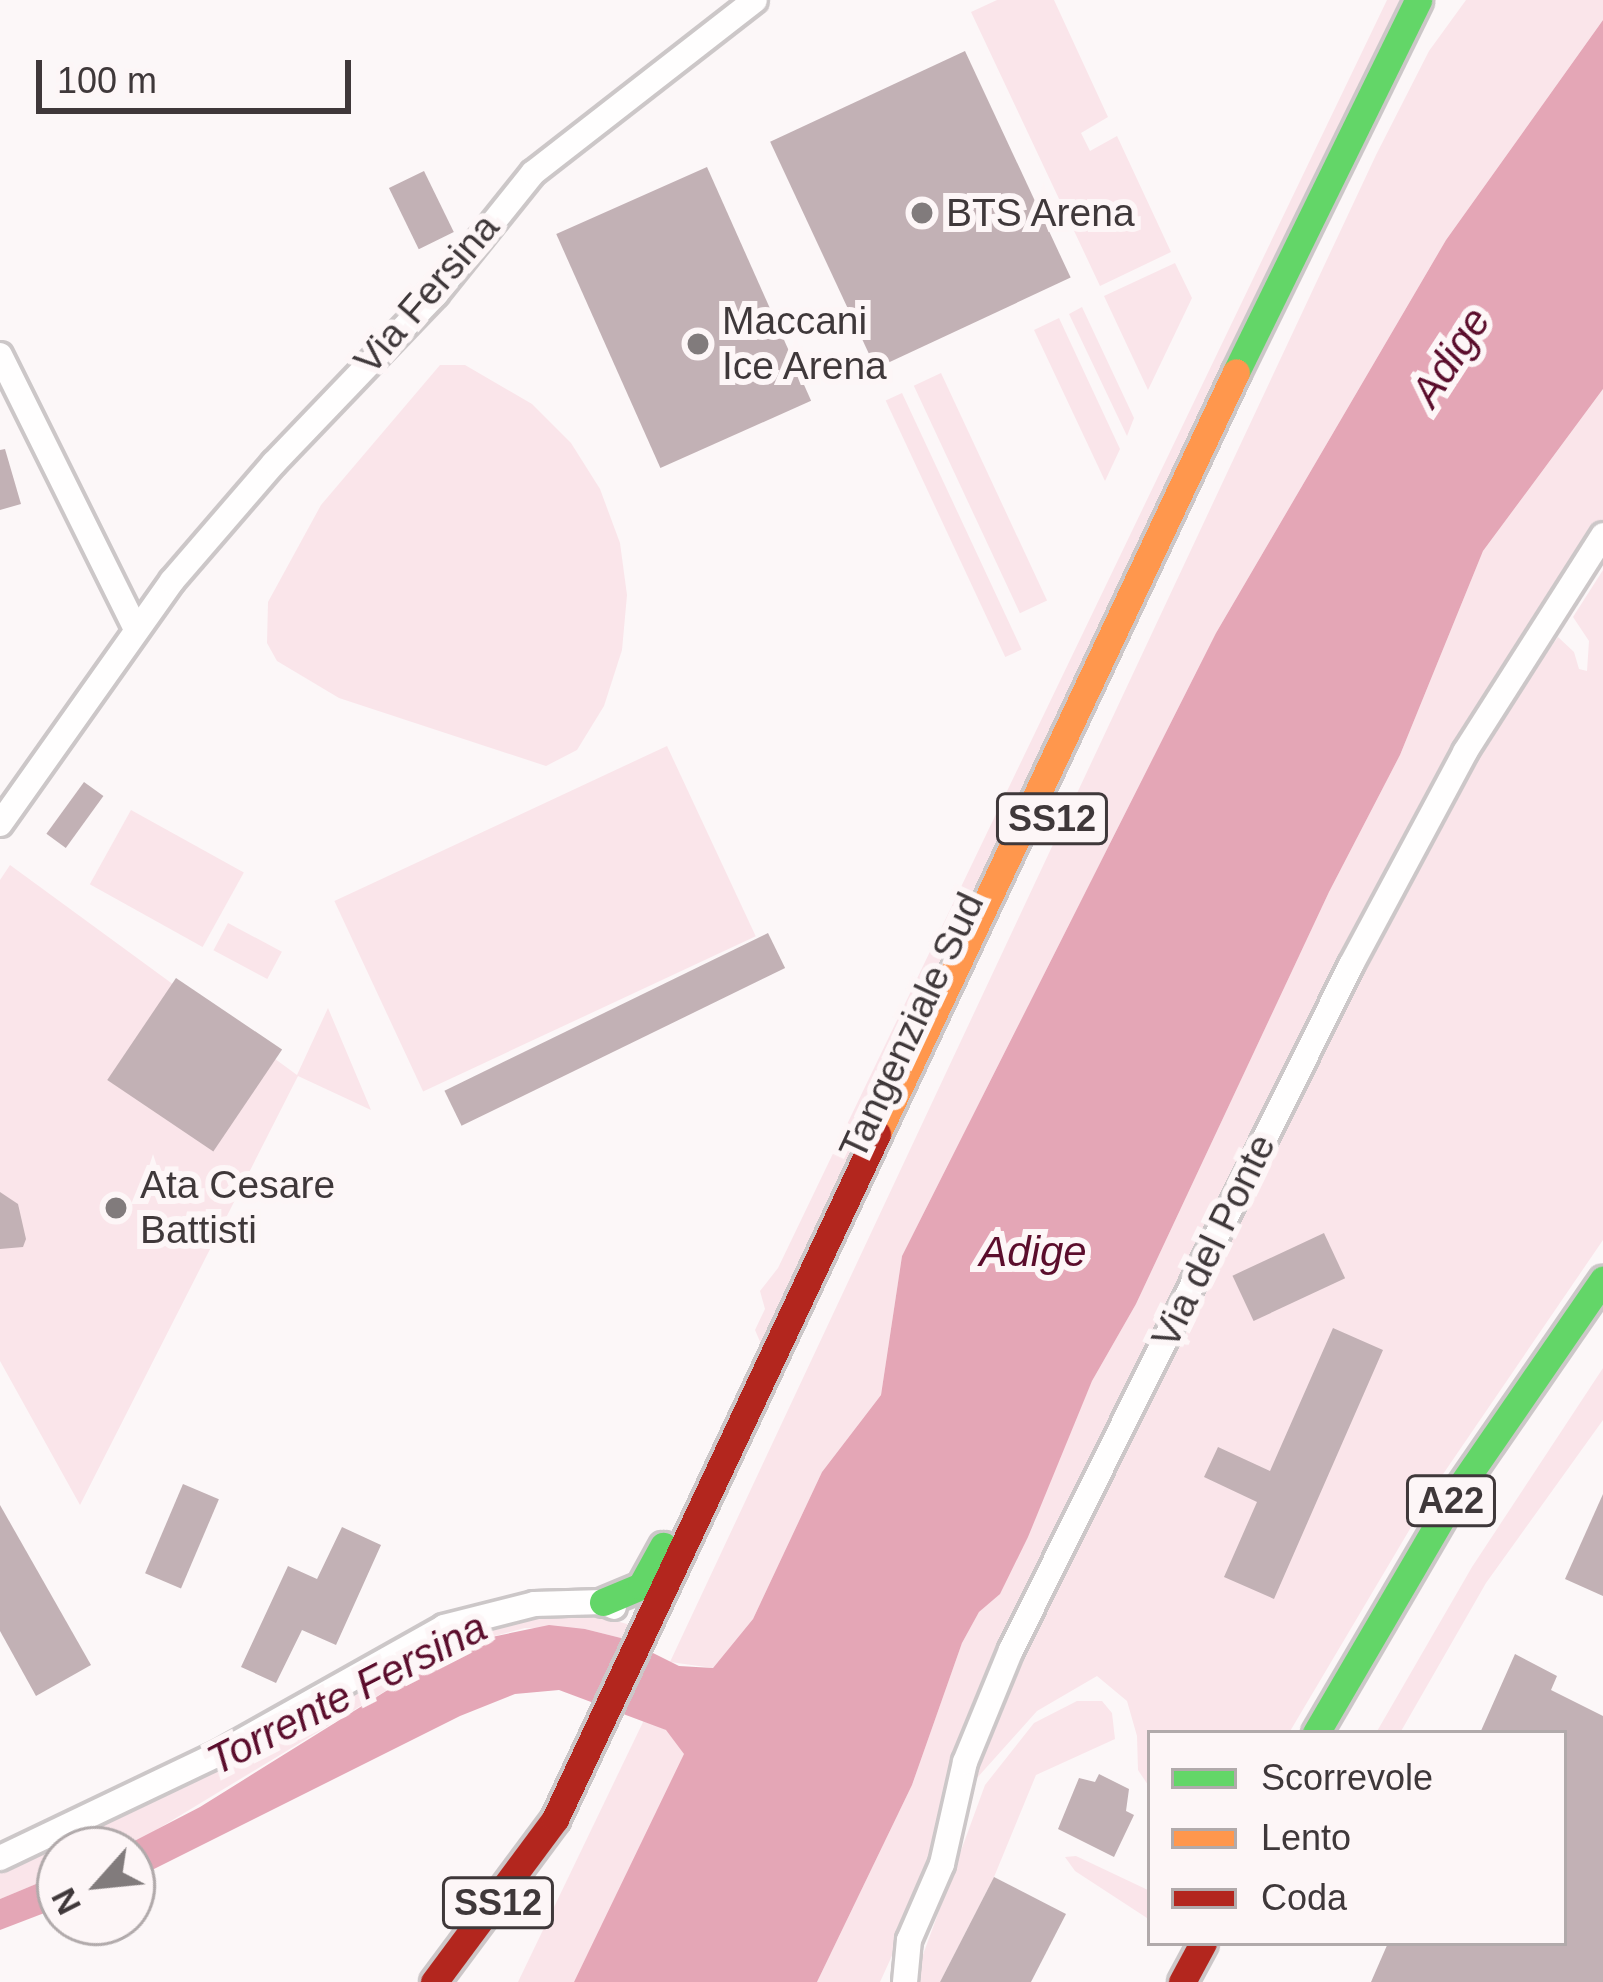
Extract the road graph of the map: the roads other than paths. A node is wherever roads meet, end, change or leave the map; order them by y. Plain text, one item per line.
1 (755, 0) edge
2 (1436, 4) edge
3 (0, 355) edge
4 (1603, 535) edge
5 (135, 626) junction
6 (0, 824) edge
7 (1603, 1280) edge
8 (1603, 1327) edge
9 (772, 1362) junction
10 (603, 1602) junction
11 (653, 1631) junction
12 (1318, 1730) edge
13 (1349, 1730) edge
14 (563, 1821) junction
15 (0, 1858) edge
16 (1201, 1946) edge
17 (1229, 1946) edge
18 (434, 1982) edge
19 (458, 1982) edge
20 (904, 1982) edge
21 (1182, 1982) edge
22 (1211, 1982) edge

1 - 5 street, Via Fersina
2 - 9 highway, Tangenziale Sud / SS12
2 - 11 highway, Tangenziale Sud / SS12
3 - 5 street
4 - 20 street, Via del Ponte
5 - 6 street, Via Fersina
7 - 12 highway, A22
8 - 13 highway, A22
9 - 10 highway
9 - 11 highway, Tangenziale Sud / SS12
10 - 11 street
10 - 15 street
11 - 14 highway, Tangenziale Sud / SS12
14 - 18 highway, SS12
14 - 19 highway, SS12
16 - 21 highway
17 - 22 highway

